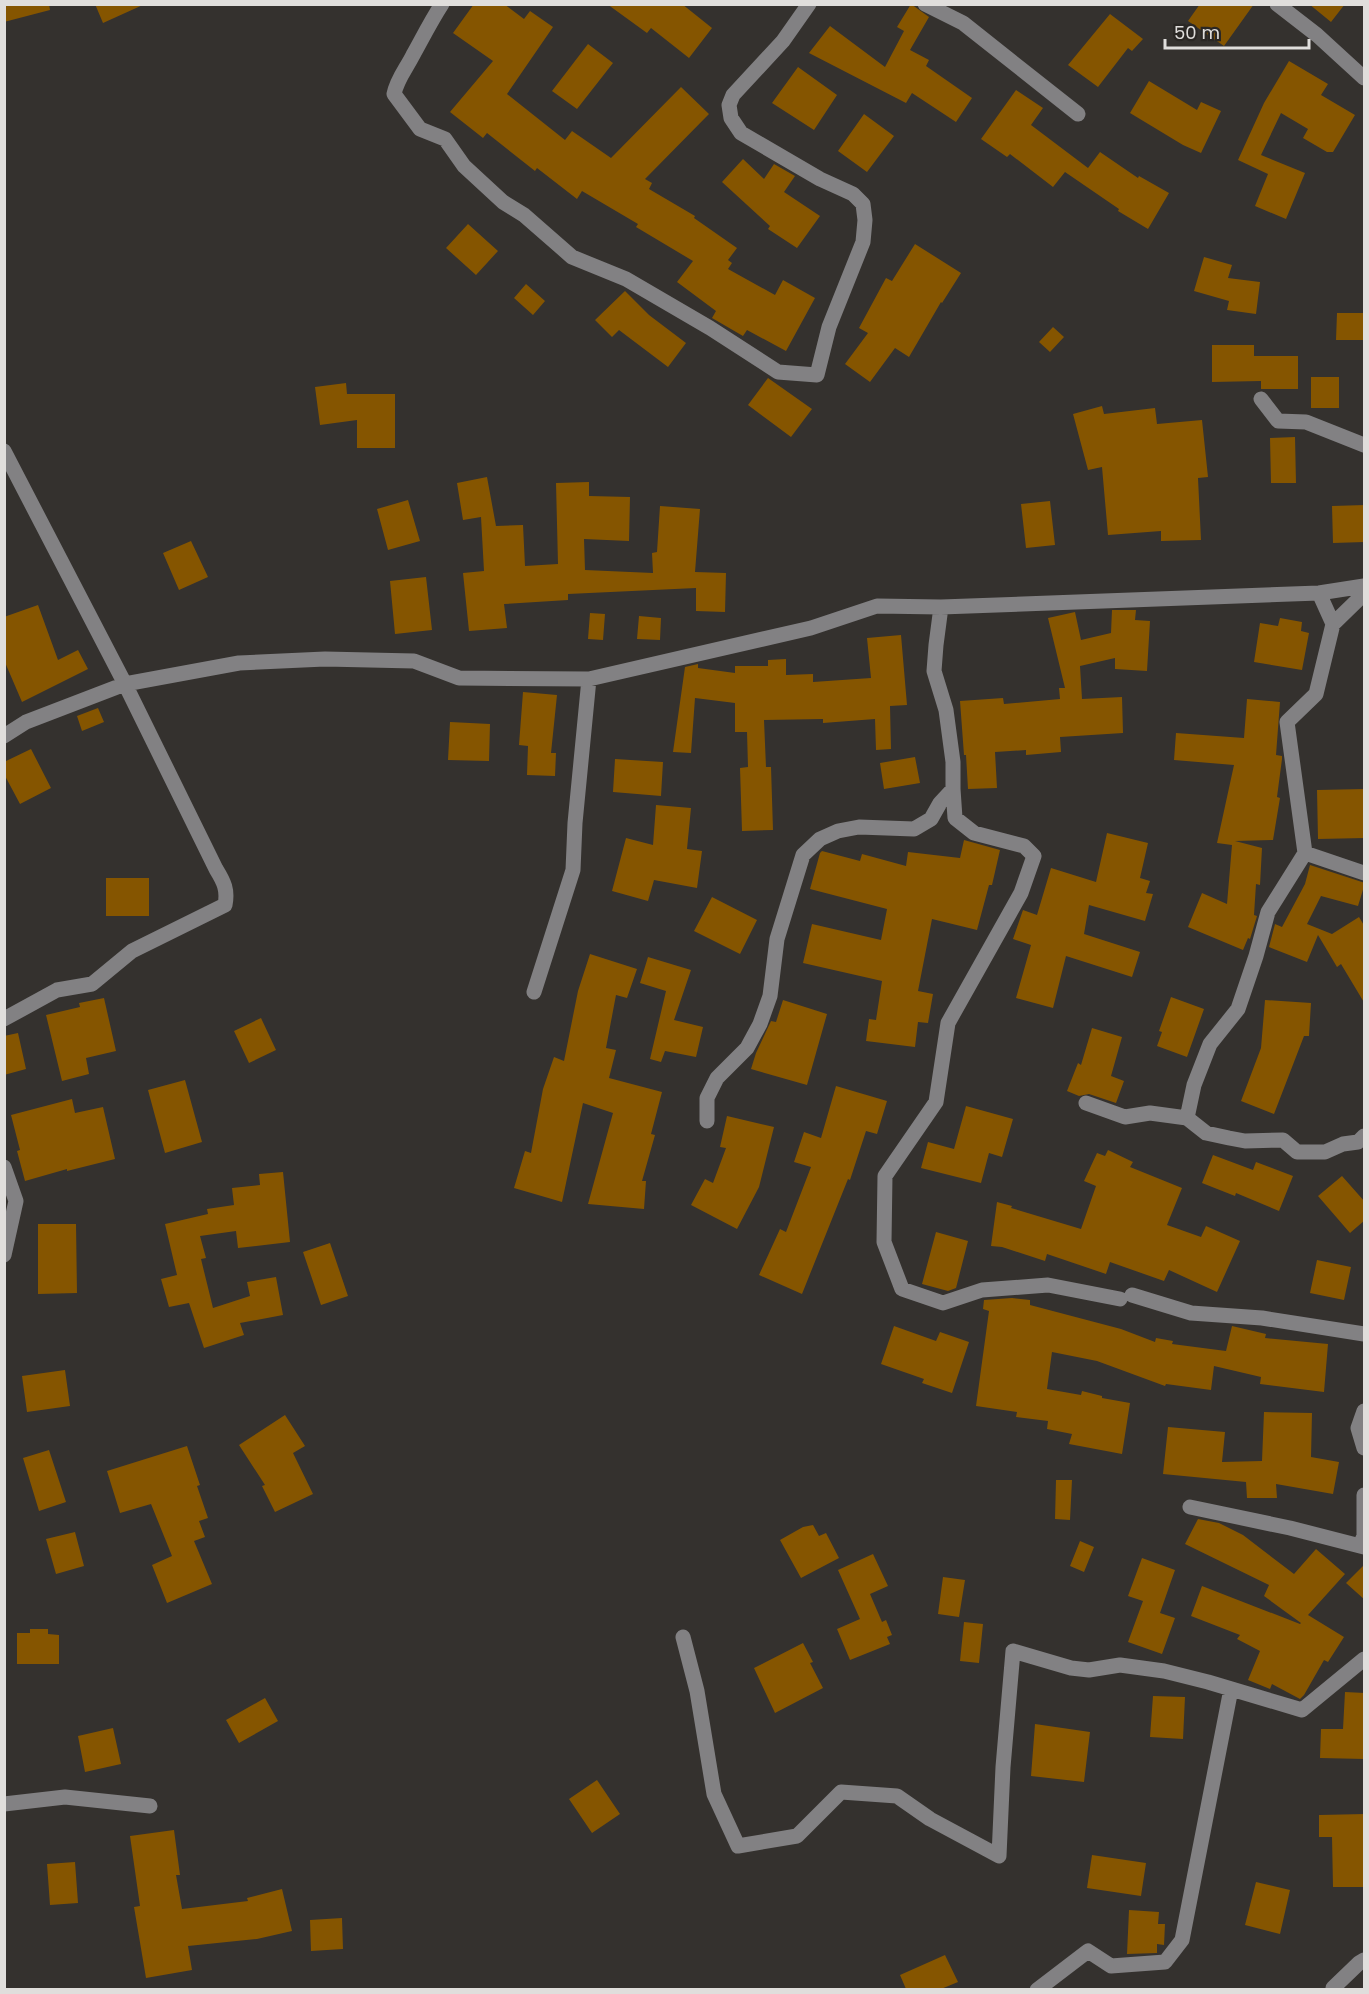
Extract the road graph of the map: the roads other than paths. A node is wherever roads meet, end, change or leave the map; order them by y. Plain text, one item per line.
1 (442, 4) edge
2 (809, 4) edge
3 (925, 4) edge
4 (1277, 4) edge
5 (1365, 78) edge
6 (1078, 114) dead end
7 (1261, 399) dead end
8 (1365, 445) edge
9 (4, 451) edge
10 (1365, 586) edge
11 (1319, 593) junction
12 (1365, 594) edge
13 (941, 608) junction
14 (1333, 624) junction
15 (589, 679) junction
16 (125, 684) junction
17 (4, 736) edge
18 (953, 789) junction
19 (1305, 853) junction
20 (1365, 873) edge
21 (534, 992) dead end
22 (4, 1019) edge
23 (1086, 1103) dead end
24 (1187, 1118) junction
25 (707, 1121) dead end
26 (1365, 1136) edge
27 (4, 1167) edge
28 (4, 1255) edge
29 (1365, 1334) edge
30 (1365, 1412) edge
31 (1365, 1448) edge
32 (1365, 1495) edge
33 (1190, 1507) dead end
34 (1362, 1546) edge
35 (683, 1637) dead end
36 (1365, 1659) edge
37 (1231, 1689) junction
38 (4, 1804) edge
39 (150, 1806) dead end
40 (1365, 1960) edge
41 (1333, 1988) edge
42 (1037, 1989) edge

1 - 2 street
3 - 6 street
4 - 5 street
7 - 8 street
9 - 16 street
10 - 11 street
11 - 13 street
11 - 14 street
12 - 14 street
13 - 15 street
13 - 18 street
14 - 19 street
15 - 16 street
15 - 21 street
16 - 17 street
16 - 22 street
18 - 25 street
18 - 29 street
19 - 20 street
19 - 24 street
23 - 24 street
24 - 26 street
27 - 28 street
30 - 31 street
32 - 34 street
33 - 34 street
35 - 37 street
36 - 37 street
37 - 42 street
38 - 39 street
40 - 41 street

